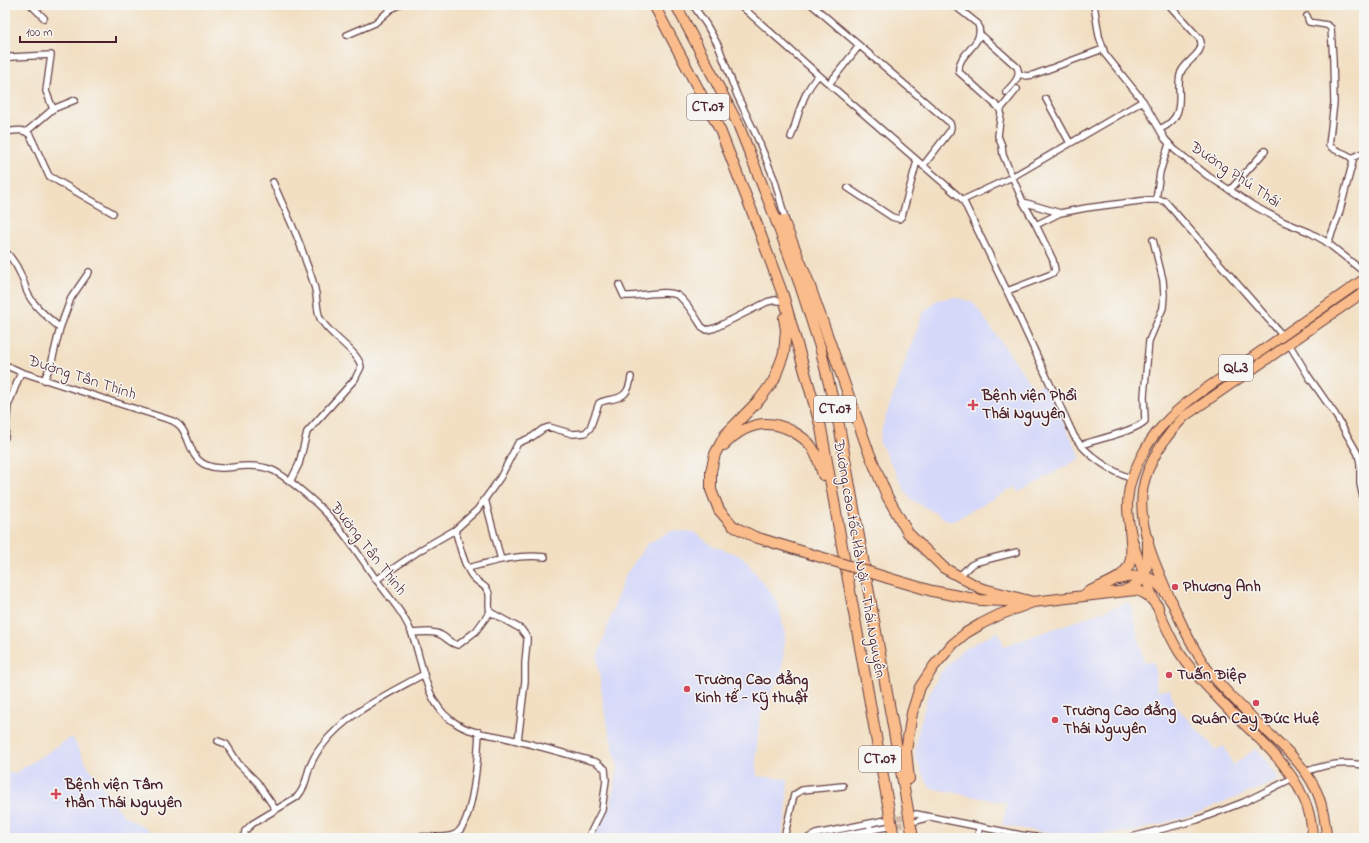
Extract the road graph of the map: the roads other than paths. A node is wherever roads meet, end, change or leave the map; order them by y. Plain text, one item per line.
1 (31, 5) edge
2 (399, 5) edge
3 (654, 5) edge
4 (676, 5) edge
5 (693, 5) edge
6 (740, 5) edge
7 (812, 5) edge
8 (954, 5) edge
9 (1094, 5) edge
10 (1169, 5) edge
11 (1307, 16) dead end
12 (44, 18) dead end
13 (980, 34) junction
14 (347, 35) dead end
15 (859, 46) junction
16 (1103, 49) junction
17 (5, 59) edge
18 (1019, 74) junction
19 (819, 75) junction
20 (829, 84) junction
21 (1017, 89) dead end
22 (1006, 92) dead end
23 (1046, 99) dead end
24 (75, 100) dead end
25 (1143, 101) junction
26 (53, 109) junction
27 (1000, 110) junction
28 (738, 124) junction
29 (1160, 129) junction
30 (5, 132) edge
31 (26, 132) junction
32 (791, 137) dead end
33 (1070, 143) junction
34 (1169, 144) junction
35 (1265, 151) dead end
36 (1364, 152) edge
37 (1352, 158) junction
38 (917, 161) junction
39 (923, 166) junction
40 (1012, 177) junction
41 (273, 182) dead end
42 (848, 188) dead end
43 (1230, 190) junction
44 (963, 200) junction
45 (1156, 200) junction
46 (1023, 202) junction
47 (113, 213) dead end
48 (1060, 213) junction
49 (753, 214) junction
50 (1036, 225) junction
51 (791, 240) junction
52 (1153, 240) dead end
53 (1328, 243) junction
54 (5, 251) edge
55 (89, 272) dead end
56 (1364, 272) edge
57 (1364, 279) edge
58 (618, 285) dead end
59 (1007, 291) junction
60 (1364, 292) edge
61 (779, 301) junction
62 (60, 328) junction
63 (1283, 336) junction
64 (1289, 344) junction
65 (5, 365) edge
66 (21, 372) junction
67 (631, 378) dead end
68 (44, 380) junction
69 (5, 437) edge
70 (1081, 445) junction
71 (715, 454) junction
72 (1132, 479) junction
73 (1144, 481) junction
74 (290, 482) junction
75 (485, 500) junction
76 (1364, 502) edge
77 (455, 530) junction
78 (1130, 530) junction
79 (1148, 540) junction
80 (1017, 552) dead end
81 (545, 557) dead end
82 (501, 560) junction
83 (468, 568) junction
84 (959, 576) junction
85 (1144, 576) junction
86 (376, 580) junction
87 (1114, 580) junction
88 (1118, 592) junction
89 (1081, 595) junction
90 (1033, 602) junction
91 (1172, 602) junction
92 (1158, 607) junction
93 (490, 612) junction
94 (412, 633) junction
95 (424, 674) junction
96 (866, 681) junction
97 (479, 732) junction
98 (218, 740) dead end
99 (518, 741) junction
100 (1364, 766) edge
101 (1305, 772) junction
102 (1293, 778) junction
103 (843, 786) dead end
104 (276, 810) junction
105 (917, 818) tunnel mouth
106 (886, 820) tunnel mouth
107 (869, 824) junction
108 (887, 827) tunnel mouth
109 (979, 827) junction
110 (870, 831) junction
111 (1156, 831) junction
112 (244, 838) edge
113 (409, 838) edge
114 (588, 838) edge
115 (784, 838) edge
116 (803, 838) edge
117 (809, 838) edge
118 (828, 838) edge
119 (872, 838) edge
120 (894, 838) edge
121 (913, 838) edge
122 (919, 838) edge
123 (978, 838) edge
124 (1042, 838) edge
125 (1128, 838) edge
126 (1157, 838) edge
127 (1314, 838) edge
128 (1327, 838) edge

1 - 12 street
2 - 14 street
3 - 49 highway, Đường cao tốc Hà Nội - Thái Nguyên / CT.07
4 - 28 highway, Đường cao tốc Hà Nội - Thái Nguyên / CT.07
5 - 51 street
6 - 19 street
7 - 15 street
8 - 13 street
9 - 16 street, Đường Phú Thái
10 - 29 street
11 - 37 street
13 - 18 street
13 - 27 street
15 - 20 street
15 - 39 street
16 - 18 street
16 - 25 street, Đường Phú Thái
17 - 26 street
18 - 22 street
19 - 20 street
19 - 32 street
20 - 38 street
21 - 27 street
23 - 33 street
24 - 26 street
25 - 29 street, Đường Phú Thái
25 - 33 street
26 - 31 street
27 - 40 street
28 - 51 highway
28 - 121 highway, Đường cao tốc Hà Nội - Thái Nguyên / CT.07
29 - 34 street, Đường Phú Thái
30 - 31 street
31 - 47 street
33 - 40 street
34 - 43 street, Đường Phú Thái
34 - 45 street
35 - 43 street
36 - 37 street
37 - 53 street
38 - 39 street
38 - 42 street
39 - 44 street
40 - 44 street
40 - 46 street
41 - 74 street
43 - 53 street, Đường Phú Thái
44 - 59 street
45 - 48 street
45 - 63 street
46 - 48 street
46 - 50 street
48 - 50 street
49 - 61 highway
49 - 96 highway, Đường cao tốc Hà Nội - Thái Nguyên / CT.07
50 - 59 street
51 - 84 highway
52 - 70 street
53 - 56 street, Đường Phú Thái
54 - 62 street
55 - 62 street
57 - 63 highway, QL.3
58 - 61 street
59 - 70 street
60 - 64 highway, QL.3
61 - 71 highway
62 - 68 street
63 - 72 highway, QL.3
64 - 73 highway, QL.3
64 - 76 street
65 - 66 street, Đường Tân Thịnh
66 - 68 street, Đường Tân Thịnh
66 - 69 street
67 - 75 street
68 - 74 street, Đường Tân Thịnh
70 - 72 street
71 - 90 highway, bridge
71 - 96 highway
72 - 73 highway
72 - 78 highway, QL.3
73 - 79 highway, QL.3
74 - 86 street, Đường Tân Thịnh
75 - 77 street
75 - 82 street
77 - 83 street
77 - 86 street
78 - 85 highway, QL.3
78 - 87 highway
79 - 85 highway
79 - 91 highway, QL.3
80 - 84 street
81 - 82 street
82 - 83 street
83 - 93 street
84 - 90 highway
85 - 87 highway
85 - 88 highway
85 - 91 highway
85 - 92 highway, QL.3
86 - 94 street, Đường Tân Thịnh
87 - 89 highway
88 - 89 highway
88 - 92 highway
89 - 90 highway
90 - 122 highway
91 - 101 highway, QL.3
92 - 102 highway, QL.3
93 - 94 street
93 - 99 street
94 - 95 street, Đường Tân Thịnh
95 - 97 street, Đường Tân Thịnh
95 - 104 street
96 - 120 highway, Đường cao tốc Hà Nội - Thái Nguyên / CT.07
97 - 99 street, Đường Tân Thịnh
97 - 113 street
98 - 104 street
99 - 114 street, Đường Tân Thịnh
100 - 101 street
101 - 128 highway, QL.3
102 - 111 street
102 - 127 highway, QL.3
103 - 115 street
104 - 112 street
105 - 109 street
106 - 107 street
107 - 110 street
107 - 117 street
108 - 110 street
109 - 123 street
109 - 124 street
110 - 118 street
110 - 119 street
111 - 125 street
111 - 126 street
116 - 117 street

